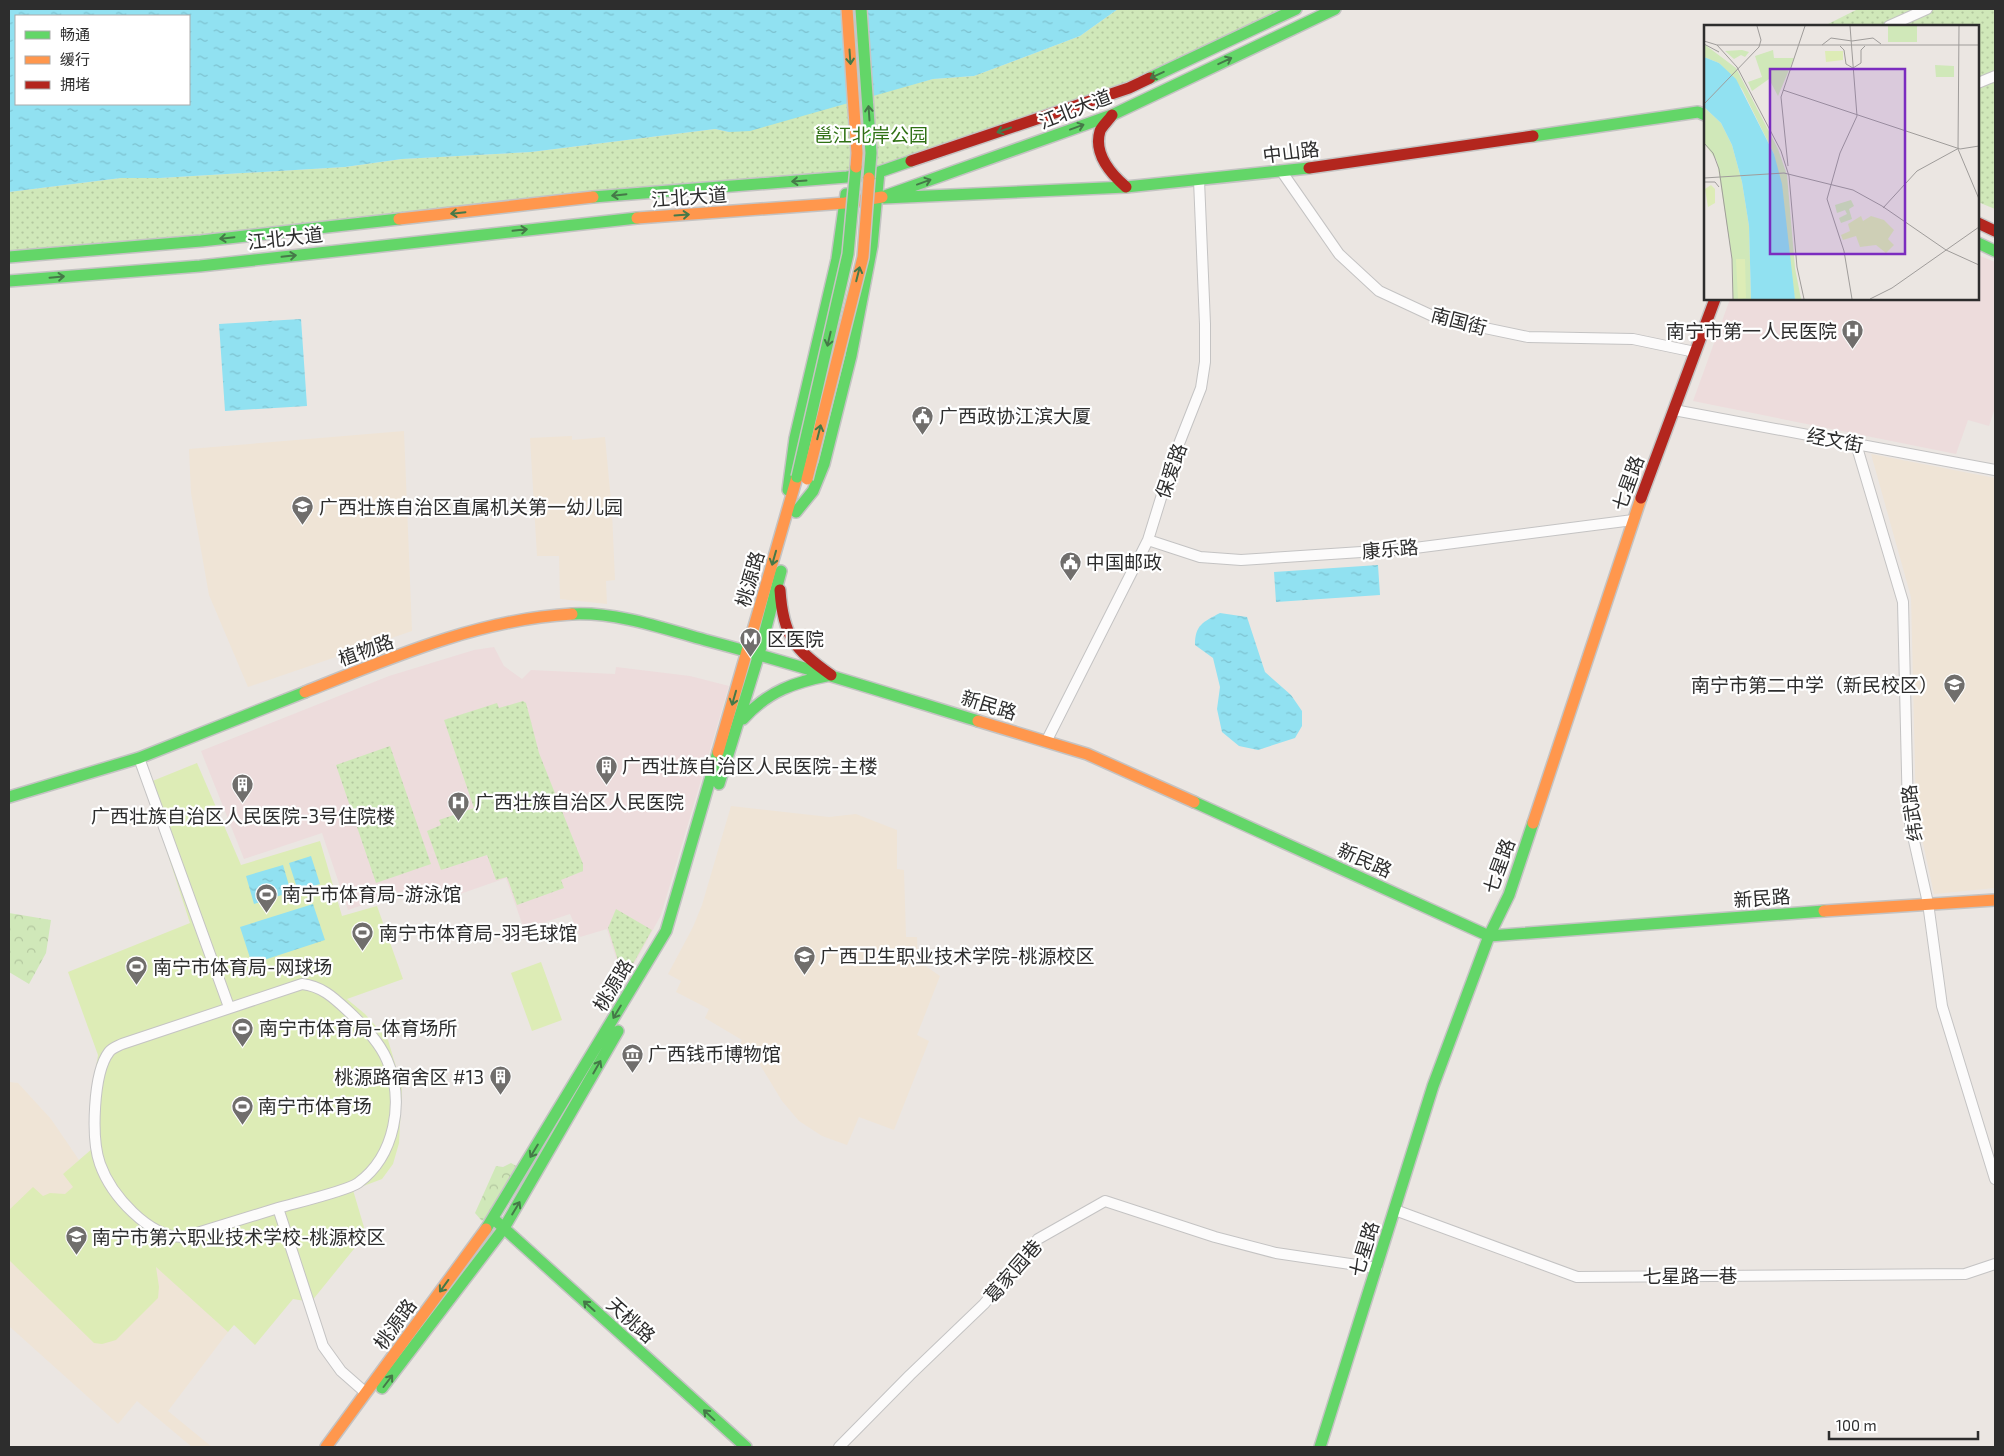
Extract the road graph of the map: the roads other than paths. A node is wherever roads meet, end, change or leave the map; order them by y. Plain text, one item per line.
1 (847, 9) edge
2 (861, 9) edge
3 (1296, 9) edge
4 (1336, 9) edge
5 (1927, 9) edge
6 (1908, 23) edge
7 (1895, 25) edge
8 (1995, 76) edge
9 (1979, 83) edge
10 (1703, 114) edge
11 (1112, 115) junction
12 (879, 172) junction
13 (1282, 172) junction
14 (847, 177) junction
15 (1199, 180) junction
16 (1126, 187) junction
17 (878, 198) junction
18 (845, 203) junction
19 (1979, 223) edge
20 (1995, 230) edge
21 (1979, 243) edge
22 (1995, 250) edge
23 (9, 257) edge
24 (9, 281) edge
25 (1715, 300) edge
26 (1695, 352) junction
27 (1674, 410) junction
28 (1856, 444) junction
29 (1995, 470) edge
30 (802, 478) junction
31 (792, 512) junction
32 (1633, 520) junction
33 (1148, 540) junction
34 (780, 575) junction
35 (747, 651) junction
36 (759, 654) junction
37 (831, 675) junction
38 (736, 728) junction
39 (1048, 740) junction
40 (139, 758) junction
41 (9, 797) edge
42 (1995, 900) edge
43 (1928, 903) junction
44 (1490, 936) junction
45 (230, 1007) junction
46 (1995, 1179) edge
47 (278, 1208) junction
48 (1395, 1210) junction
49 (494, 1218) junction
50 (504, 1228) junction
51 (1995, 1264) edge
52 (1376, 1268) junction
53 (366, 1393) junction
54 (326, 1447) edge
55 (337, 1447) edge
56 (746, 1447) edge
57 (840, 1447) edge
58 (1320, 1447) edge

1 -> 30 main road, bridge
30 -> 2 main road, bridge
3 -> 12 main road, 江北大道
11 -> 4 main road, 江北大道
5 - 6 street
6 - 7 street
8 - 9 street
10 - 13 main road, 中山路
11 - 16 main road
17 -> 11 main road, 江北大道
12 - 14 main road, 江北大道
12 - 17 main road
13 - 15 main road, 中山路
13 - 26 street, 南国街
14 - 18 main road
14 -> 23 main road, 江北大道
15 - 16 main road, 中山路
15 - 33 street, 保爱路
16 - 17 main road, 中山路
17 - 18 main road, 江北大道
17 - 31 main road
24 -> 18 main road, 江北大道
18 - 31 main road
19 - 20 main road
21 - 22 main road
25 - 26 main road, 七星路
26 - 27 main road, 七星路
27 - 28 street, 经文街
27 - 32 main road, 七星路
28 - 29 street, 经文街
28 - 43 street, 纬武路
30 - 31 main road, 桃源路
31 - 34 main road, 桃源路
31 -> 35 main road, 桃源路
32 - 33 street, 康乐路
32 - 44 main road, 七星路
33 - 39 street, 保爱路
34 - 36 main road, 桃源路
34 - 37 main road
35 - 36 main road, 新民路
35 - 40 main road, 植物路
35 -> 49 main road, 桃源路
36 - 37 main road, 新民路
36 - 38 main road, 桃源路
37 - 38 main road
37 - 39 main road, 新民路
50 -> 38 main road, 桃源路
39 - 44 main road, 新民路
40 - 41 main road, 植物路
40 - 45 street
42 - 43 main road, 新民路
43 - 44 main road, 新民路
43 - 46 street, 纬武路
44 - 48 main road, 七星路
45 - 47 street
45 - 47 street
47 - 53 street
48 - 51 street, 七星路一巷
48 - 52 main road, 七星路
49 - 50 main road, 天桃路
49 -> 53 main road, 桃源路
55 -> 50 main road, 桃源路
56 -> 50 main road, 天桃路
52 - 57 street, 葛家园巷
52 - 58 main road, 七星路
53 - 54 main road, 桃源路

